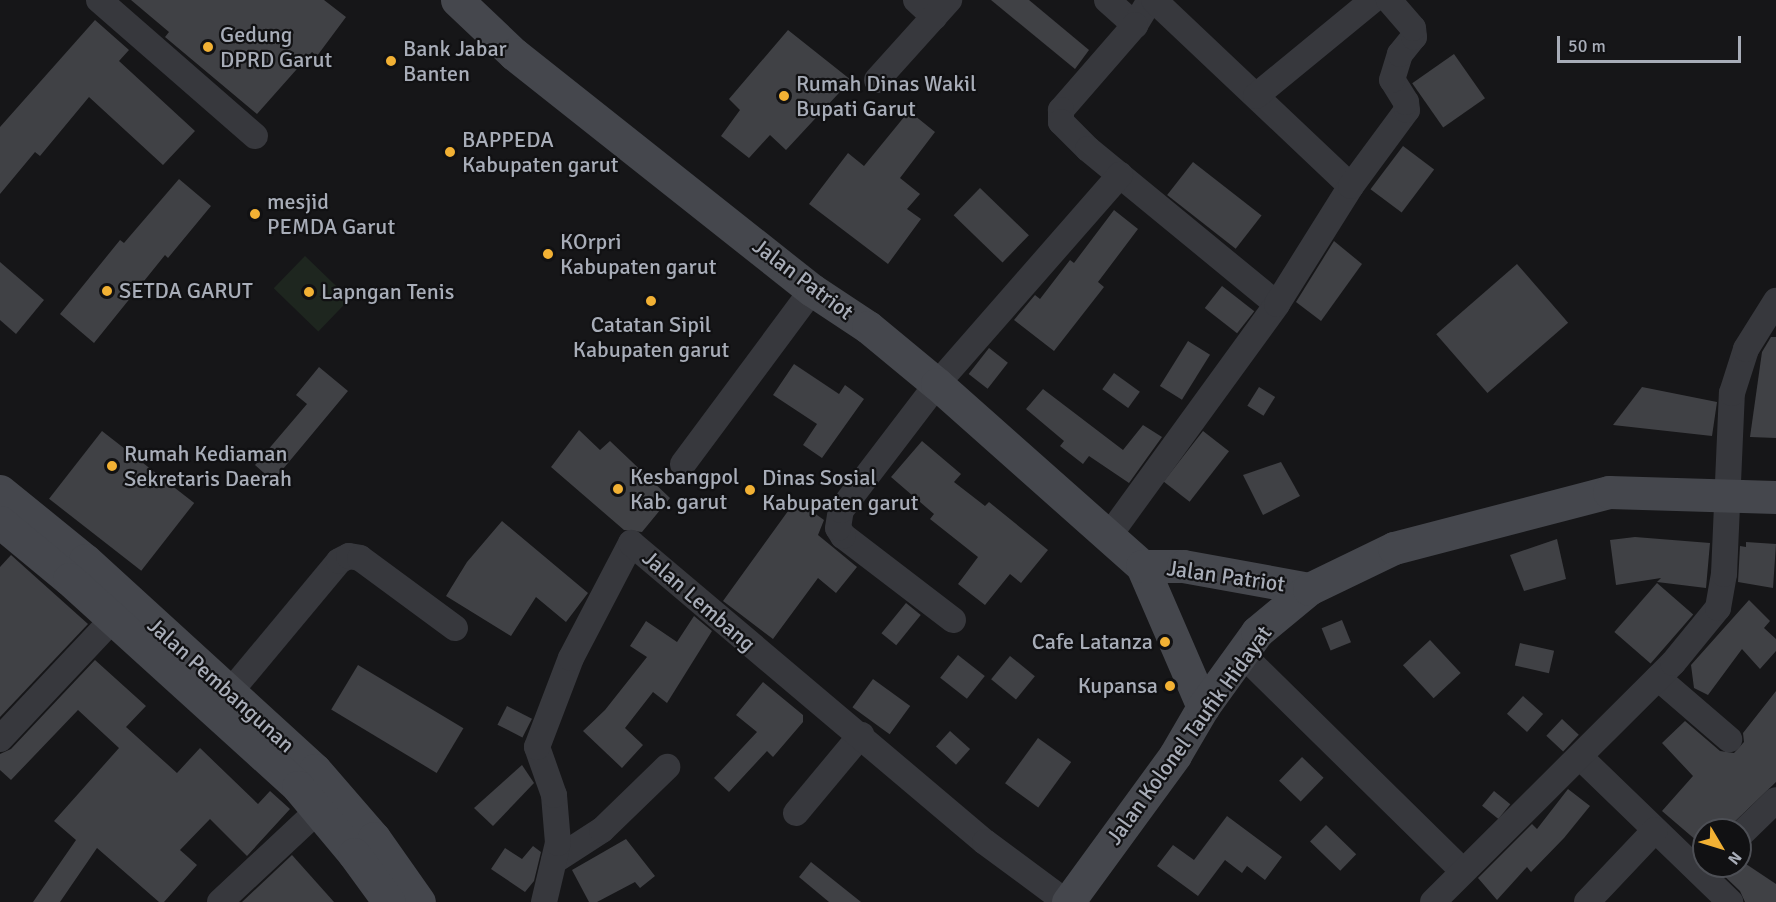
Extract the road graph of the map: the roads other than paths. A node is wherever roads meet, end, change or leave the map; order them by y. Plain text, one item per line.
1 (99, 0) edge
2 (457, 0) edge
3 (1107, 0) edge
4 (1152, 0) edge
5 (1373, 0) edge
6 (1389, 0) edge
7 (933, 6) edge
8 (1135, 24) junction
9 (877, 81) dead end
10 (1256, 96) junction
11 (255, 136) dead end
12 (1120, 175) junction
13 (1351, 186) junction
14 (812, 290) junction
15 (1776, 301) edge
16 (1277, 304) junction
17 (938, 384) junction
18 (683, 464) dead end
19 (0, 491) edge
20 (1729, 494) junction
21 (1776, 497) edge
22 (0, 522) edge
23 (1108, 537) junction
24 (1142, 566) junction
25 (1309, 589) junction
26 (104, 600) junction
27 (953, 620) dead end
28 (455, 628) dead end
29 (1242, 654) junction
30 (1658, 678) junction
31 (230, 692) junction
32 (1203, 707) junction
33 (861, 735) junction
34 (1729, 738) dead end
35 (0, 739) edge
36 (1580, 757) junction
37 (667, 767) dead end
38 (1776, 800) edge
39 (327, 803) junction
40 (796, 813) dead end
41 (1752, 823) edge
42 (1655, 830) junction
43 (1692, 860) edge
44 (554, 861) junction
45 (1463, 871) junction
46 (1711, 878) edge
47 (220, 902) edge
48 (389, 902) edge
49 (419, 902) edge
50 (544, 902) edge
51 (1067, 902) edge
52 (1433, 902) edge
53 (1587, 902) edge
54 (1730, 902) edge

1 - 11 street
2 - 14 main road, Jalan Patriot
3 - 8 street
4 - 8 street
4 - 10 street
5 - 10 street
6 - 13 street
7 - 9 street
8 - 12 street
10 - 13 street
12 - 16 street
12 - 17 street
13 - 16 street
14 - 17 main road, Jalan Patriot
14 - 18 street
15 - 20 street
16 - 23 street
17 - 23 main road, Jalan Patriot
17 - 27 street
19 - 26 main road, Jalan Pembangunan
20 - 21 main road, Jalan Kolonel Taufik Hidayat
20 - 25 main road, Jalan Kolonel Taufik Hidayat
20 - 30 street
22 - 26 main road, Jalan Pembangunan
23 - 24 main road, Jalan Patriot
24 - 25 main road, Jalan Patriot
24 - 32 main road, Jalan Patriot
25 - 29 main road, Jalan Kolonel Taufik Hidayat
26 - 31 main road, Jalan Pembangunan
26 - 35 street
26 - 39 main road, Jalan Pembangunan
28 - 31 street
29 - 32 main road, Jalan Kolonel Taufik Hidayat
29 - 45 street
30 - 34 street
30 - 36 street
31 - 39 main road, Jalan Pembangunan
32 - 51 main road, Jalan Kolonel Taufik Hidayat
33 - 40 street
33 - 44 street, Jalan Lembang
33 - 51 street, Jalan Lembang
36 - 42 street
36 - 45 street
37 - 44 street
38 - 41 street
39 - 47 street
39 - 48 main road, Jalan Pembangunan
39 - 49 main road, Jalan Pembangunan
42 - 43 street
42 - 53 street
44 - 50 street, Jalan Lembang
45 - 52 street
46 - 54 street

